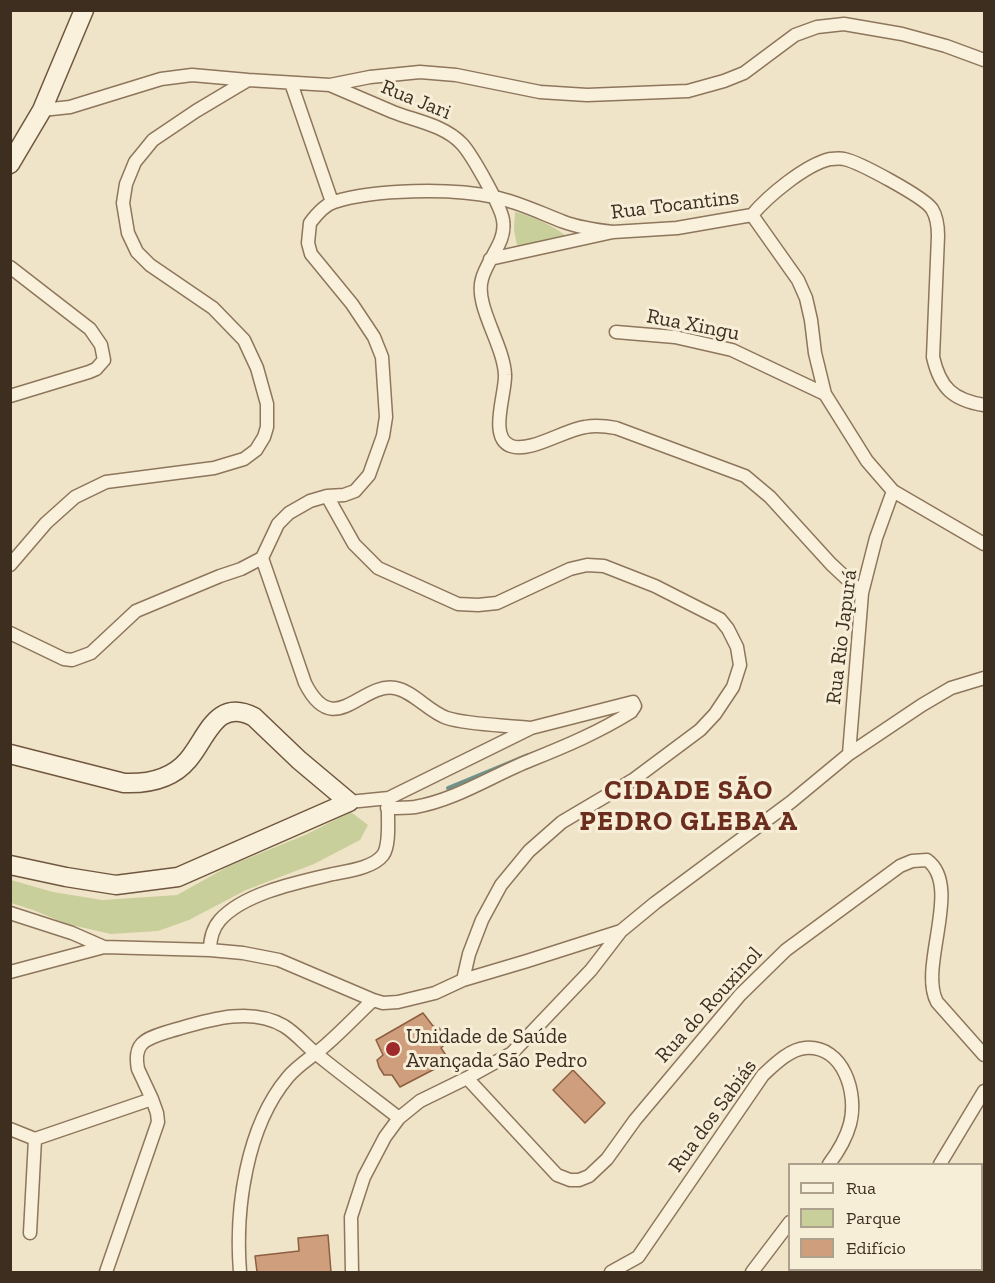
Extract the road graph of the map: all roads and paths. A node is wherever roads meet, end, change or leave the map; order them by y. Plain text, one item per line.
1 (85, 13) edge
2 (984, 60) edge
3 (248, 80) junction
4 (291, 83) junction
5 (330, 85) junction
6 (42, 110) junction
7 (10, 164) edge
8 (493, 197) junction
9 (332, 202) junction
10 (752, 215) junction
11 (613, 232) junction
12 (490, 259) junction
13 (10, 267) edge
14 (616, 332) dead end
15 (825, 394) junction
16 (10, 396) edge
17 (984, 405) edge
18 (893, 491) junction
19 (327, 496) junction
20 (984, 544) edge
21 (262, 558) junction
22 (10, 564) edge
23 (862, 593) junction
24 (10, 633) edge
25 (984, 678) edge
26 (531, 728) junction
27 (10, 754) edge
28 (849, 754) junction
29 (349, 802) junction
30 (388, 803) junction
31 (10, 865) edge
32 (10, 913) edge
33 (621, 931) junction
34 (104, 947) junction
35 (210, 950) junction
36 (10, 972) edge
37 (463, 980) junction
38 (373, 1000) junction
39 (315, 1053) junction
40 (984, 1055) edge
41 (467, 1078) junction
42 (984, 1091) edge
43 (152, 1099) junction
44 (399, 1118) junction
45 (10, 1129) edge
46 (35, 1139) junction
47 (830, 1163) edge
48 (941, 1163) edge
49 (788, 1223) edge
50 (30, 1233) dead end
51 (106, 1272) edge
52 (240, 1272) edge
53 (352, 1272) edge
54 (611, 1272) edge
55 (753, 1272) edge

1 - 6 street
2 - 5 street
3 - 4 street
3 - 6 street
3 - 22 street
4 - 5 street
4 - 9 street
5 - 8 street, Rua Jari
6 - 7 street
8 - 9 street
8 - 11 street
8 - 12 street, Rua Jari
9 - 19 street
10 - 11 street, Rua Tocantins
10 - 15 street
10 - 17 street, Rua Tocantins
11 - 12 street, Rua Tocantins
12 - 23 street, Rua Jari
13 - 16 street
14 - 15 street, Rua Xingu
15 - 18 street
18 - 20 street
18 - 23 street, Rua Rio Japurá
19 - 21 street
19 - 37 street
21 - 24 street
21 - 26 street
23 - 28 street, Rua Rio Japurá
25 - 28 street
26 - 30 street
26 - 30 street
27 - 29 street
28 - 33 street
29 - 30 street
29 - 31 street
30 - 35 street
32 - 34 street
33 - 37 street
33 - 41 street
34 - 35 street
34 - 36 street
35 - 38 street
37 - 38 street
38 - 39 street
39 - 43 street
39 - 44 street
39 - 52 street
40 - 41 street, Rua do Rouxinol
41 - 44 street
42 - 48 street
43 - 46 street
43 - 51 street
44 - 53 street
45 - 46 street
46 - 50 street
47 - 54 street, Rua dos Sabiás
49 - 55 street

